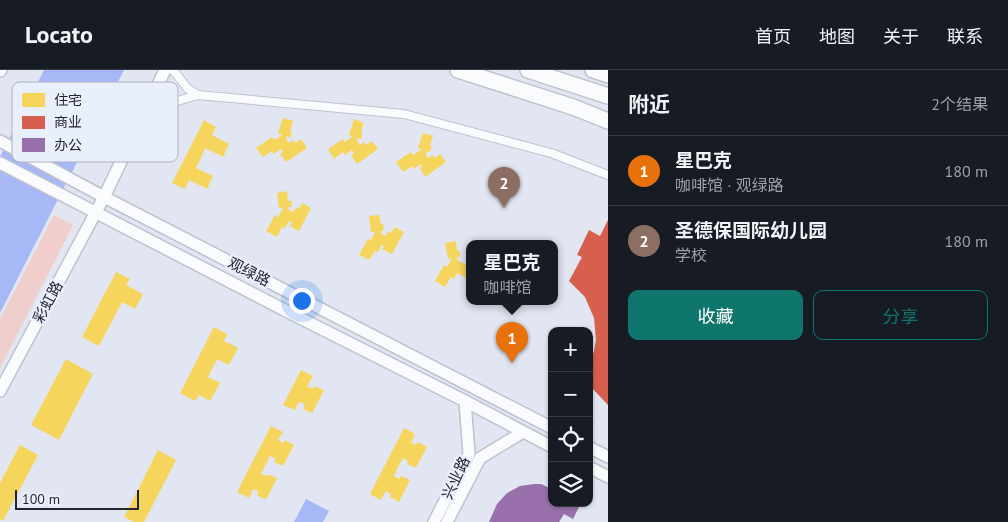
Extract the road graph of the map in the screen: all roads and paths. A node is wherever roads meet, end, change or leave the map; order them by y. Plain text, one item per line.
1 (165, 70) edge
2 (173, 70) edge
3 (458, 70) edge
4 (528, 70) edge
5 (593, 70) edge
6 (608, 75) edge
7 (159, 82) edge
8 (198, 95) junction
9 (608, 96) edge
10 (178, 101) edge
11 (608, 121) edge
12 (0, 142) edge
13 (12, 148) edge
14 (0, 162) edge
15 (38, 162) edge
16 (121, 162) edge
17 (608, 175) edge
18 (104, 197) junction
19 (96, 212) junction
20 (0, 391) edge
21 (465, 401) junction
22 (548, 426) edge
23 (524, 432) junction
24 (548, 445) edge
25 (593, 449) edge
26 (608, 457) edge
27 (593, 469) edge
28 (608, 477) edge
29 (434, 522) edge
30 (447, 522) edge

1 - 7 main road, 彩虹路
2 - 8 street
3 - 11 highway
4 - 9 highway
5 - 6 highway
8 - 10 street
8 - 17 street
12 - 13 main road, 观绿路
14 - 19 main road, 观绿路
15 - 18 main road, 观绿路
16 - 18 main road, 彩虹路
18 - 19 main road, 彩虹路
18 - 22 main road, 观绿路
19 - 20 main road, 彩虹路
19 - 21 main road, 观绿路
21 - 23 main road, 观绿路
21 - 29 main road, 兴业路
23 - 24 main road, 观绿路
23 - 30 main road, 兴业路
25 - 26 main road
27 - 28 main road

